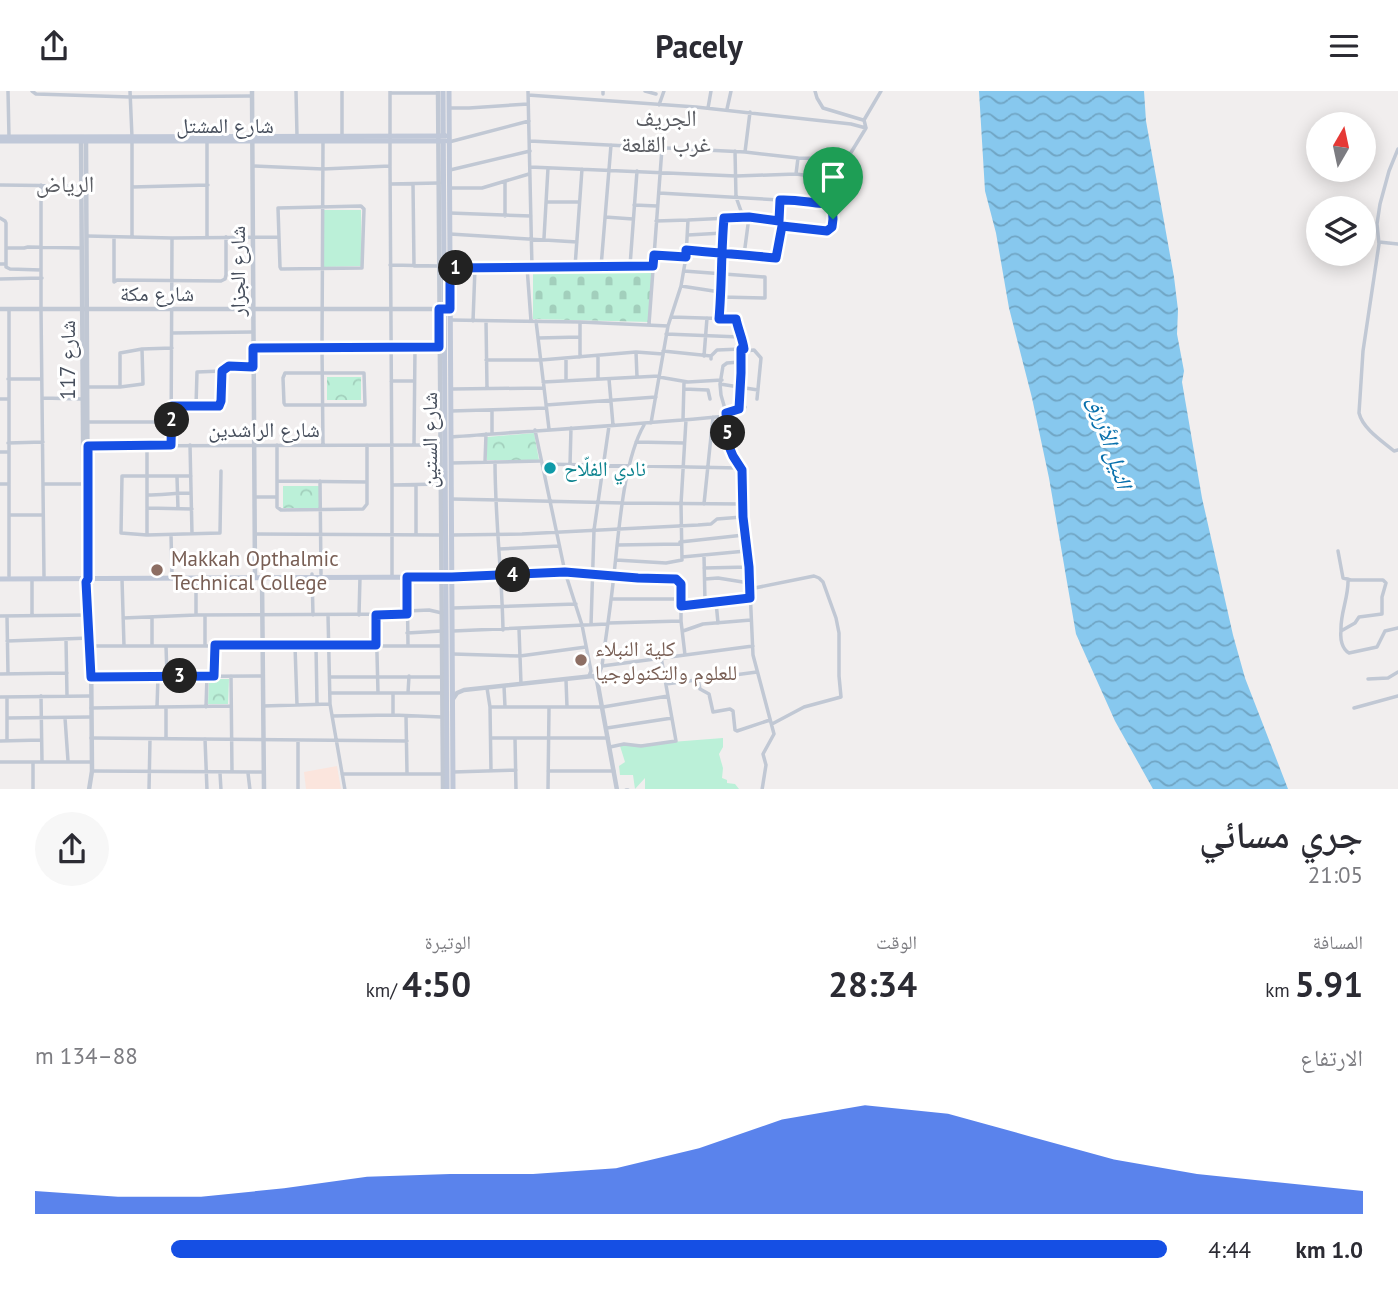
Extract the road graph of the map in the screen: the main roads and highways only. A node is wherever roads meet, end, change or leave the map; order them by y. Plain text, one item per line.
1 (449, 91) edge
2 (440, 92) edge
3 (390, 138) junction
4 (444, 138) junction
5 (0, 139) edge
6 (84, 139) junction
7 (132, 139) junction
8 (252, 139) junction
9 (447, 224) junction
10 (447, 234) junction
11 (445, 309) junction
12 (445, 446) junction
13 (392, 575) junction
14 (446, 575) junction
15 (255, 576) junction
16 (312, 576) junction
17 (142, 577) junction
18 (0, 578) edge
19 (86, 578) junction
20 (445, 789) edge
21 (453, 789) edge

1 - 4 main road, شارع الستين
2 - 4 main road, شارع الستين
3 - 4 main road, شارع المشتل
3 - 8 main road, شارع المشتل
3 - 8 main road, شارع المشتل
4 - 9 main road, شارع الستين
4 - 9 main road, شارع الستين
5 - 6 main road, شارع المشتل
5 - 6 main road, شارع المشتل
6 - 7 main road, شارع المشتل
7 - 8 main road, شارع المشتل
7 - 8 main road, شارع المشتل
9 - 10 main road, شارع الستين
10 - 11 main road, شارع الستين
10 - 11 main road, شارع الستين
11 - 12 main road, شارع الستين
11 - 12 main road, شارع الستين
12 - 14 main road, شارع الستين
12 - 14 main road, شارع الستين
13 - 14 main road
13 - 16 main road
13 - 16 main road
14 - 20 main road, شارع الستين
14 - 21 main road, شارع الستين
15 - 16 main road
15 - 17 main road
15 - 17 main road
17 - 19 main road
17 - 19 main road
18 - 19 main road
18 - 19 main road

